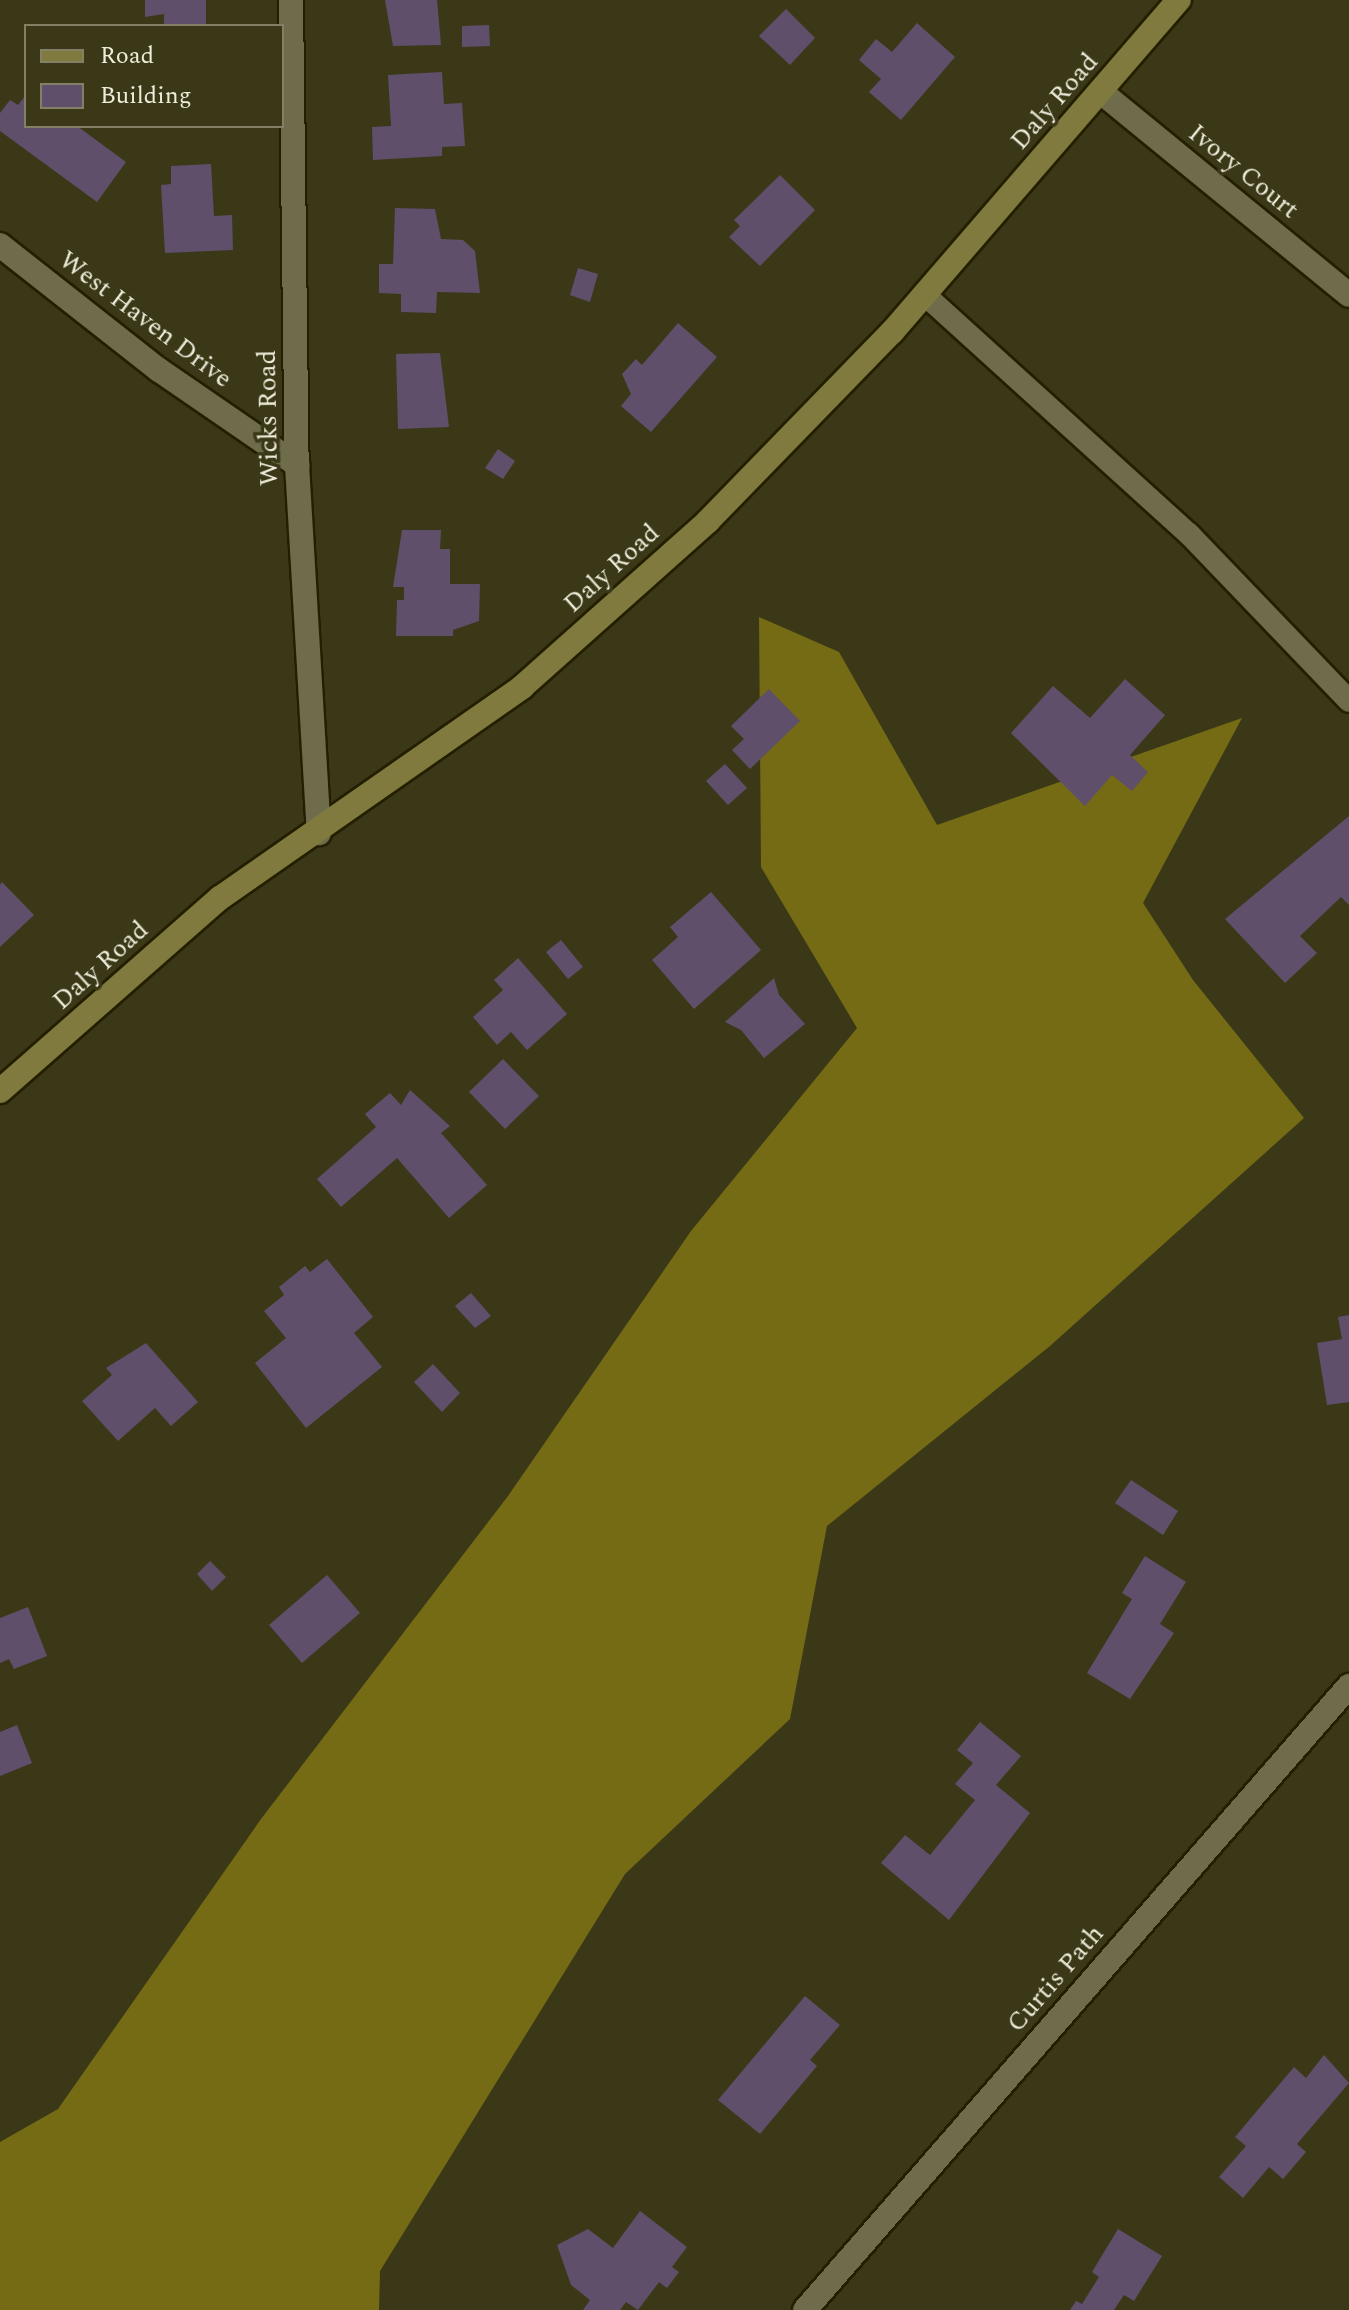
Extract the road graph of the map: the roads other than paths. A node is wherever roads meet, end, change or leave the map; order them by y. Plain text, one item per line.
1 (291, 0) edge
2 (1179, 0) edge
3 (1101, 92) junction
4 (0, 245) edge
5 (924, 294) junction
6 (1349, 295) edge
7 (297, 465) junction
8 (1349, 701) edge
9 (319, 833) junction
10 (0, 1091) edge
11 (1349, 1686) edge
12 (805, 2310) edge

1 - 7 street, Wicks Road
2 - 3 street, Daly Road
3 - 5 street, Daly Road
3 - 6 street, Ivory Court
4 - 7 street, West Haven Drive
5 - 8 lane
5 - 9 street, Daly Road
7 - 9 street, Wicks Road
9 - 10 street, Daly Road
11 - 12 street, Curtis Path

